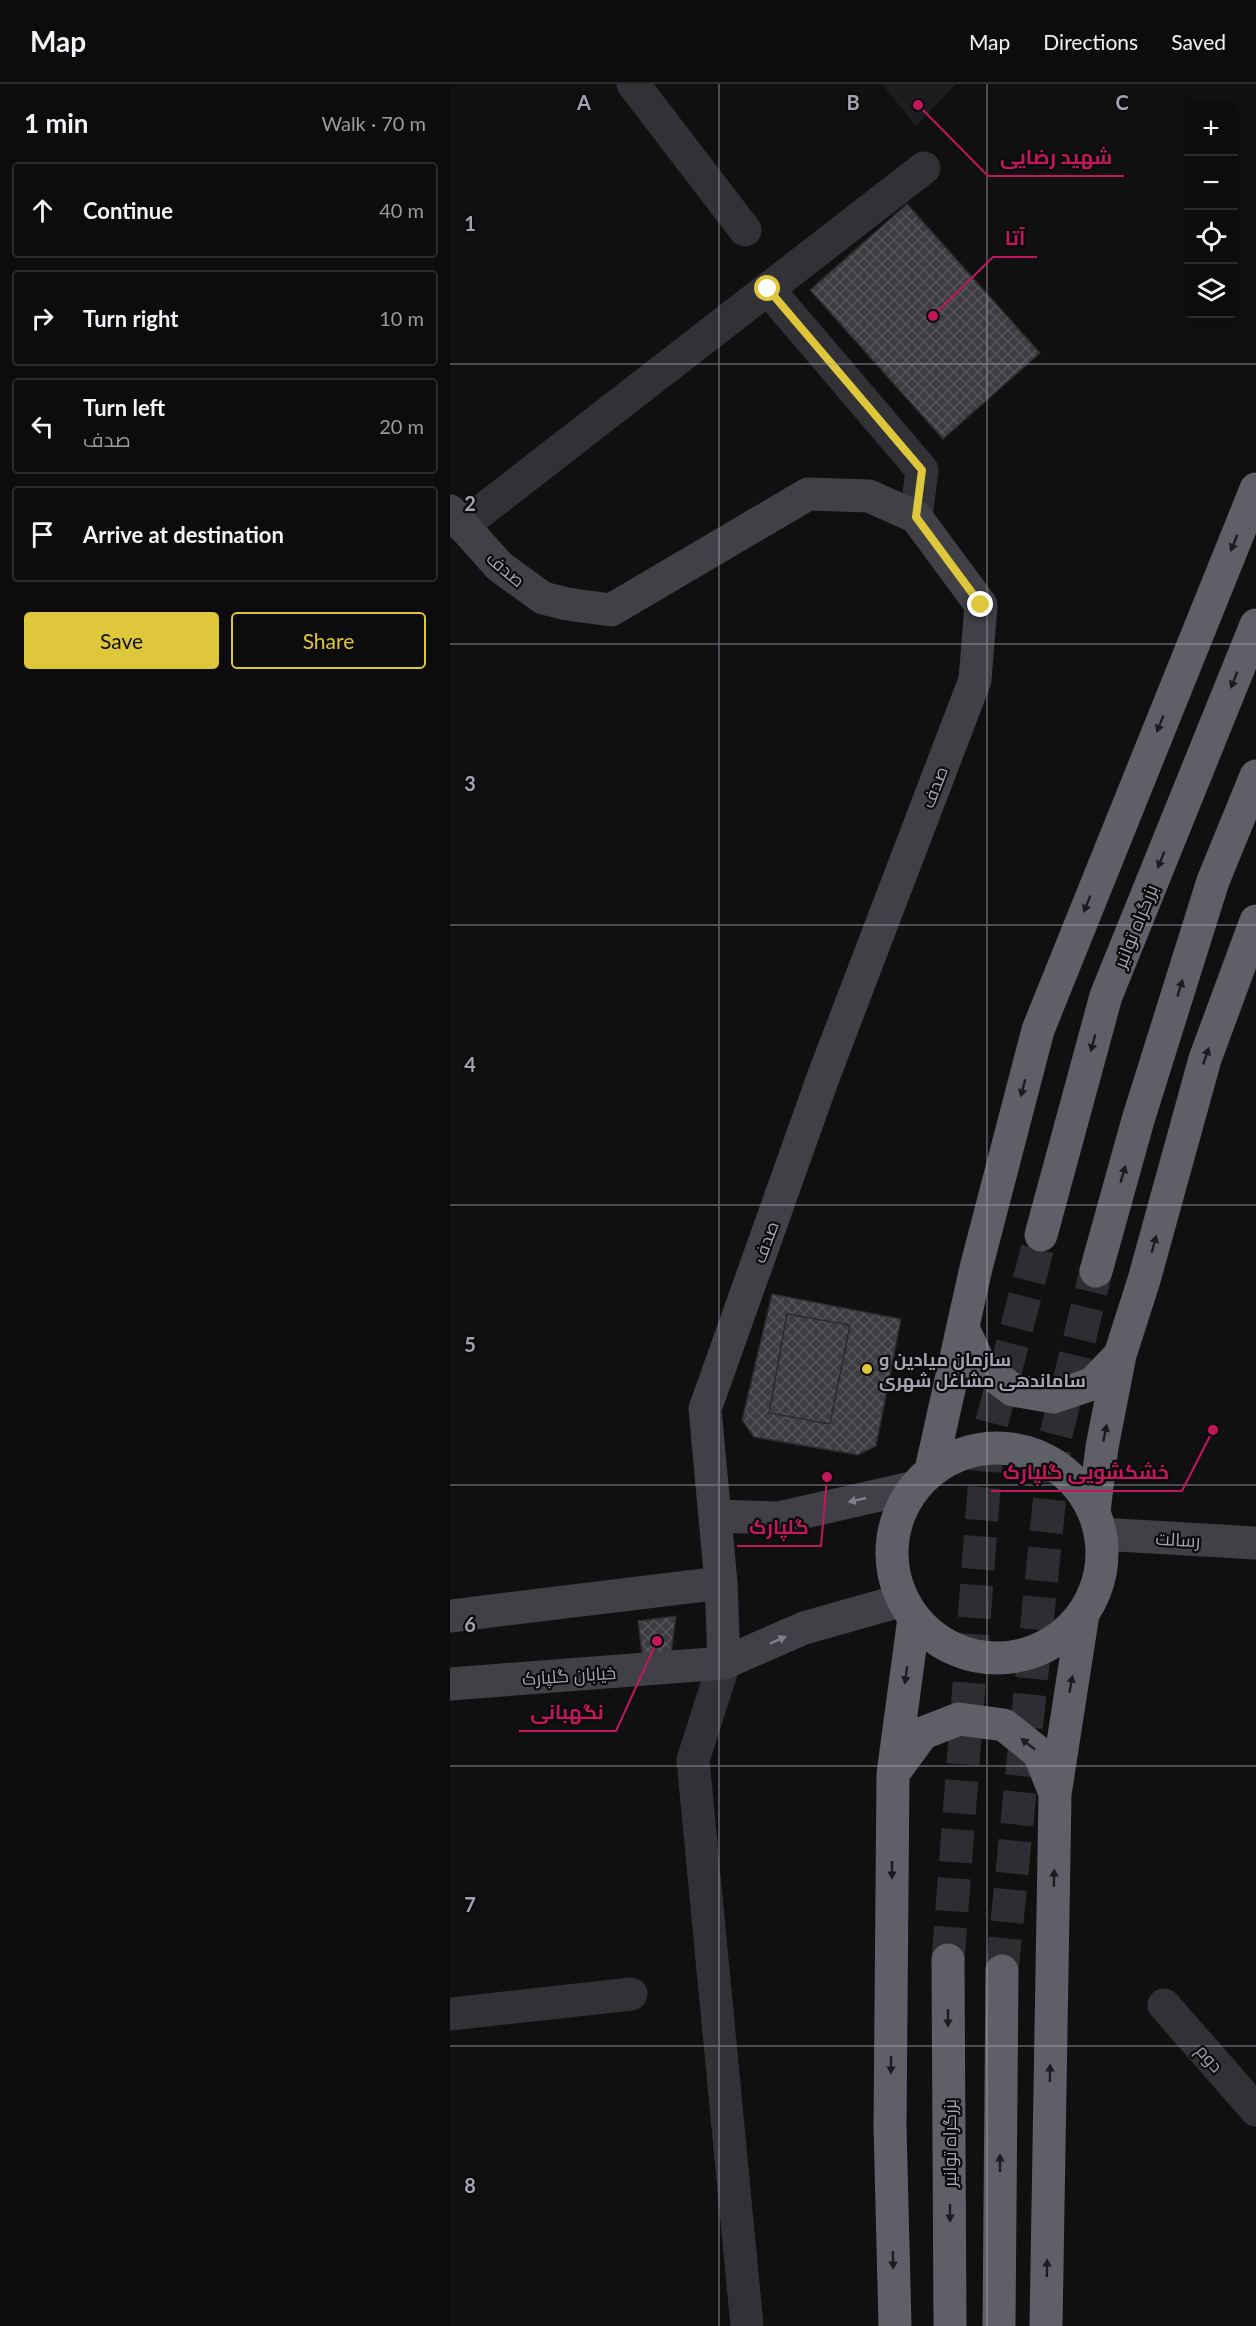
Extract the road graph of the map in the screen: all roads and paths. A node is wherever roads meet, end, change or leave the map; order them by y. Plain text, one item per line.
1 (633, 84) edge
2 (924, 168) dead end
3 (745, 230) dead end
4 (768, 289) junction
5 (1256, 489) edge
6 (916, 517) junction
7 (456, 518) edge
8 (1256, 625) edge
9 (1256, 776) edge
10 (1256, 921) edge
11 (1041, 1235) tunnel mouth
12 (1096, 1271) tunnel mouth
13 (963, 1328) junction
14 (1120, 1355) junction
15 (923, 1479) junction
16 (715, 1516) junction
17 (1097, 1523) junction
18 (1256, 1543) edge
19 (721, 1583) junction
20 (909, 1609) junction
21 (1083, 1614) junction
22 (450, 1616) edge
23 (724, 1663) junction
24 (450, 1684) edge
25 (893, 1774) junction
26 (1055, 1794) junction
27 (948, 1960) tunnel mouth
28 (1002, 1971) tunnel mouth
29 (631, 1994) dead end
30 (1164, 2005) dead end
31 (450, 2014) edge
32 (1256, 2110) edge
33 (747, 2326) edge
34 (895, 2326) edge
35 (950, 2326) edge
36 (999, 2326) edge
37 (1046, 2326) edge

1 - 3 street
2 - 4 street
4 - 6 street
4 - 7 street
5 -> 13 highway
6 - 7 main road, صدف
6 - 16 main road, صدف
8 -> 11 highway, بزرگراه توانیر
12 -> 9 highway
14 -> 10 highway
13 - 14 highway
13 - 15 highway
17 -> 14 highway
15 -> 16 main road
15 - 17 highway
15 - 20 highway
16 - 19 main road, صدف
17 - 18 main road, رسالت
17 - 21 highway
19 - 22 main road
19 - 23 main road, صدف
20 - 21 highway
23 -> 20 main road, خیابان گلپارک
20 -> 25 highway
26 -> 21 highway
23 - 24 main road, خیابان گلپارک
23 - 33 street
26 -> 25 highway
25 -> 34 highway
37 -> 26 highway
27 -> 35 highway, بزرگراه توانیر
36 -> 28 highway
29 - 31 street
30 - 32 street, دوم

